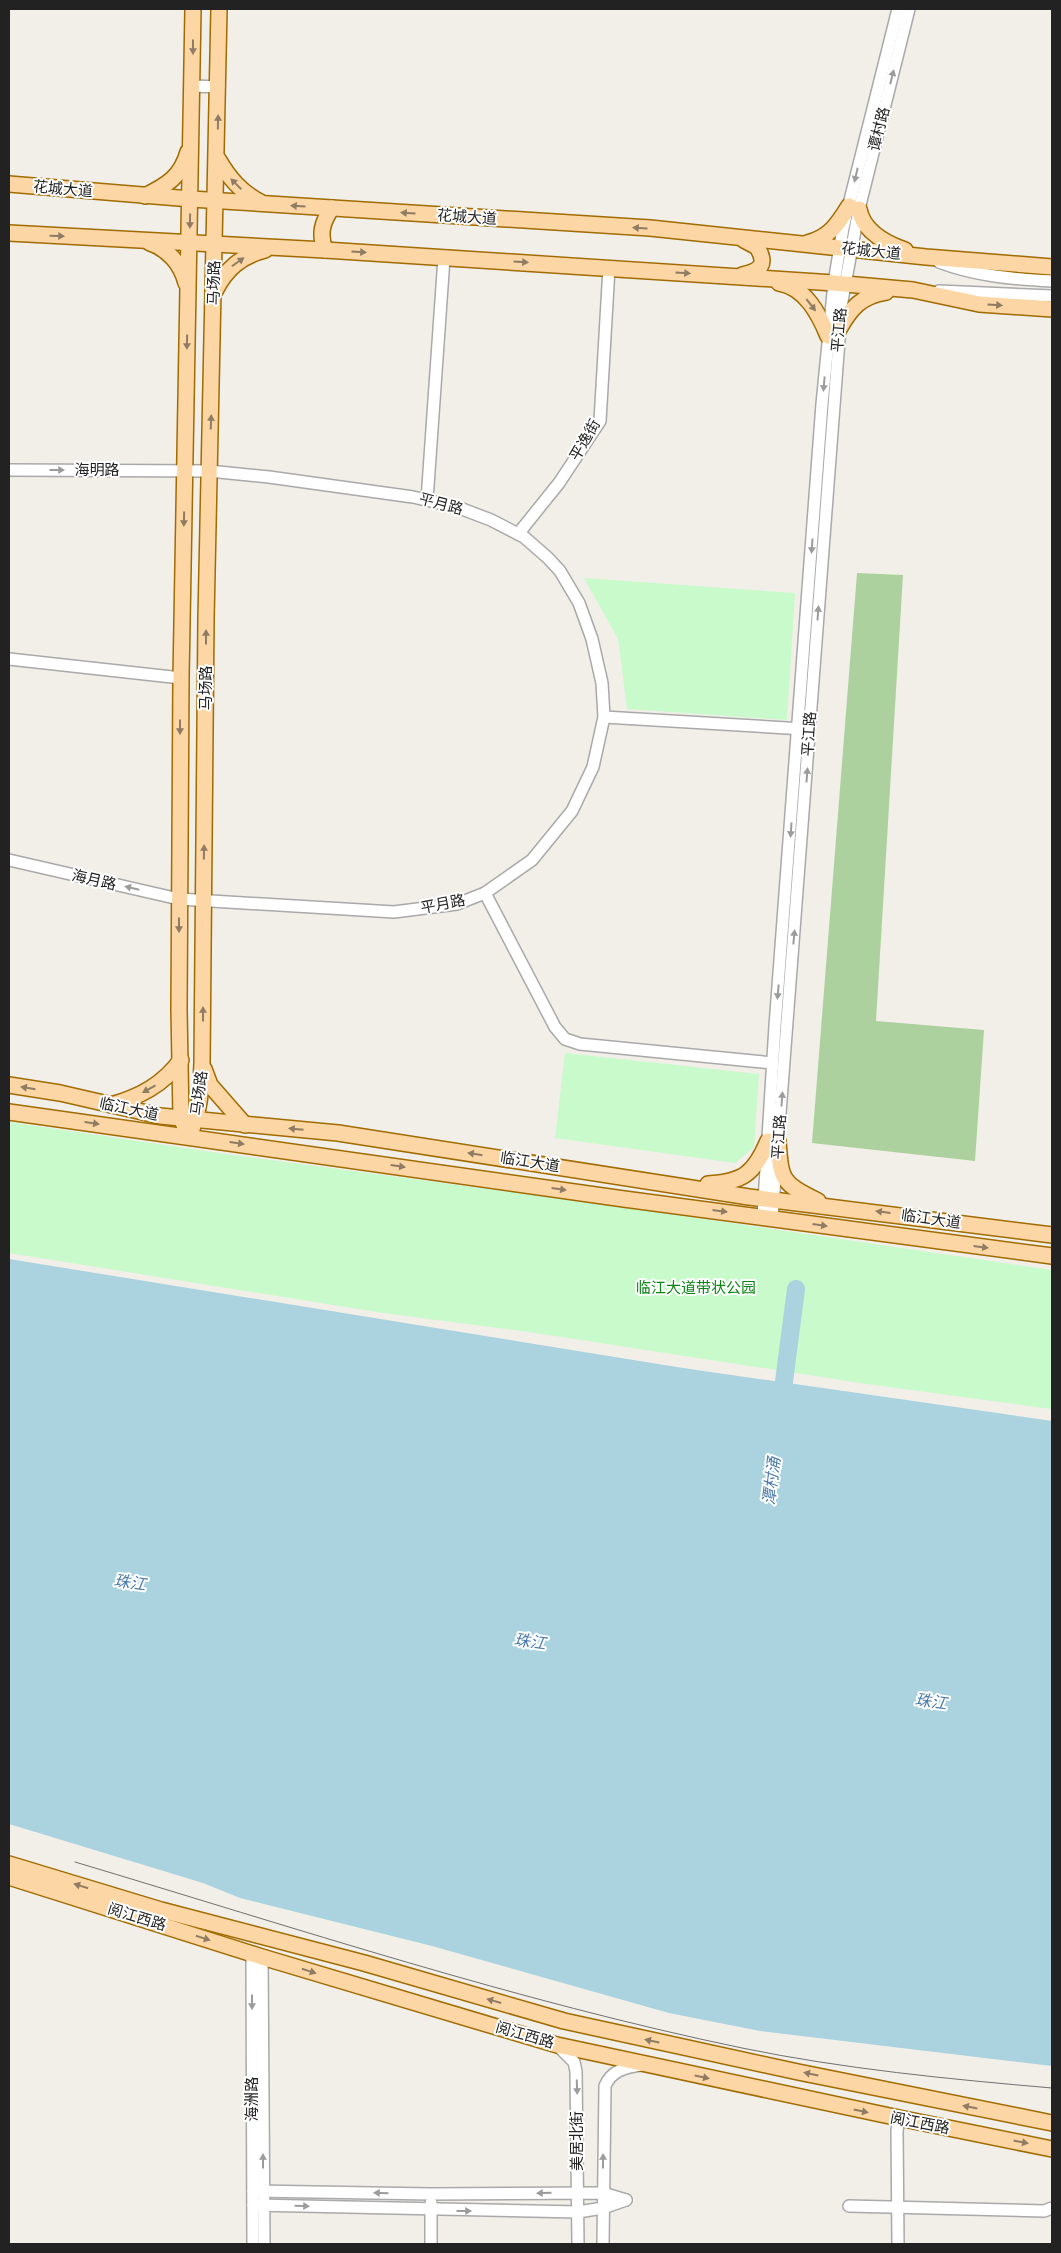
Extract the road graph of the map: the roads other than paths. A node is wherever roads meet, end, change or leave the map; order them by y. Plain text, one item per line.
1 (193, 9) edge
2 (219, 9) edge
3 (898, 9) edge
4 (909, 9) edge
5 (193, 86) junction
6 (218, 87) junction
7 (192, 134) junction
8 (217, 157) junction
9 (9, 184) edge
10 (145, 196) junction
11 (191, 199) junction
12 (216, 201) junction
13 (264, 204) junction
14 (854, 207) junction
15 (332, 208) junction
16 (9, 233) edge
17 (139, 239) junction
18 (741, 239) junction
19 (190, 242) junction
20 (215, 244) junction
21 (800, 244) junction
22 (275, 247) junction
23 (845, 249) junction
24 (326, 250) junction
25 (926, 257) junction
26 (444, 258) junction
27 (1052, 267) edge
28 (609, 268) junction
29 (736, 276) junction
30 (1052, 280) edge
31 (839, 283) junction
32 (913, 290) junction
33 (188, 294) junction
34 (214, 295) junction
35 (1052, 296) edge
36 (1052, 309) edge
37 (833, 333) junction
38 (9, 470) edge
39 (185, 470) junction
40 (209, 471) junction
41 (427, 500) junction
42 (518, 534) junction
43 (9, 659) edge
44 (180, 678) junction
45 (604, 717) junction
46 (804, 729) junction
47 (9, 860) edge
48 (485, 892) junction
49 (179, 900) junction
50 (203, 901) junction
51 (180, 1060) junction
52 (202, 1063) junction
53 (773, 1063) junction
54 (9, 1085) edge
55 (60, 1093) junction
56 (109, 1106) junction
57 (9, 1112) edge
58 (56, 1118) junction
59 (181, 1118) junction
60 (197, 1119) junction
61 (245, 1124) junction
62 (338, 1133) junction
63 (189, 1136) junction
64 (773, 1141) junction
65 (339, 1158) junction
66 (627, 1177) junction
67 (676, 1185) junction
68 (624, 1199) junction
69 (769, 1199) junction
70 (828, 1206) junction
71 (767, 1218) junction
72 (1052, 1235) edge
73 (1052, 1256) edge
74 (9, 1864) edge
75 (9, 1877) edge
76 (257, 1955) junction
77 (557, 2045) junction
78 (643, 2065) junction
79 (899, 2118) junction
80 (1052, 2123) edge
81 (1052, 2149) edge
82 (258, 2191) junction
83 (577, 2193) junction
84 (603, 2193) junction
85 (431, 2194) junction
86 (258, 2205) junction
87 (849, 2206) dead end
88 (603, 2208) junction
89 (897, 2208) junction
90 (1052, 2208) edge
91 (431, 2210) junction
92 (578, 2212) junction
93 (253, 2244) edge
94 (264, 2244) edge
95 (431, 2244) edge
96 (578, 2244) edge
97 (603, 2244) edge
98 (898, 2244) edge

1 -> 5 main road, 马场路
2 - 6 main road, 马场路
3 -> 14 street, 谭村路
14 -> 4 street, 谭村路
5 - 6 street
5 - 7 main road, 马场路
8 -> 6 main road, 马场路
7 - 10 main road
7 - 11 main road, 马场路
8 - 12 main road, 马场路
13 -> 8 main road
9 - 10 main road, 花城大道
10 - 11 main road, 花城大道
11 - 12 main road, 花城大道
11 -> 19 main road, 马场路
12 - 13 main road, 花城大道
12 - 20 main road, 马场路
15 -> 13 main road, 花城大道
14 - 21 main road
14 - 23 street, 谭村路
14 - 25 main road
18 -> 15 main road, 花城大道
15 - 24 main road
16 -> 17 main road
17 - 19 main road
17 - 33 main road
18 - 21 main road, 花城大道
18 - 29 main road
19 - 20 main road
19 - 33 main road, 马场路
20 - 22 main road
20 - 34 main road, 马场路
21 - 23 main road, 花城大道
22 - 24 main road
34 -> 22 main road
23 - 25 main road, 花城大道
23 - 31 street, 平江路
24 -> 26 main road
25 - 27 main road, 花城大道
25 - 30 street, 花城大道
26 -> 28 main road
26 - 41 street
28 -> 29 main road
28 - 42 street, 平逸街
29 - 31 main road
29 -> 37 main road
31 - 32 main road
31 - 37 street, 平江路
32 - 35 street
32 -> 36 main road
32 - 37 main road
33 -> 39 main road, 马场路
40 -> 34 main road, 马场路
37 - 46 street, 平江路
38 -> 39 street, 海明路
39 - 40 street, 海明路
39 -> 44 main road, 马场路
40 - 41 street, 平月路
50 -> 40 main road, 马场路
41 - 42 street, 平月路
42 - 45 street, 平月路
43 - 44 street
44 -> 49 main road, 马场路
45 - 46 street
45 - 48 street, 平月路
46 -> 53 street, 平江路
64 -> 46 street, 平江路
49 -> 47 street, 海月路
48 - 50 street, 平月路
48 - 53 street
49 - 50 street, 平月路
49 -> 51 main road, 马场路
52 -> 50 main road, 马场路
51 - 52 main road
51 -> 56 main road
51 - 59 main road, 马场路
52 - 60 main road, 马场路
52 - 61 main road
53 - 64 street, 平江路
55 -> 54 main road, 临江大道
55 - 56 main road, 临江大道
55 - 58 main road
56 - 59 main road, 临江大道
57 - 58 main road, 临江大道
58 -> 63 main road, 临江大道
59 - 60 main road, 临江大道
59 - 63 main road, 马场路
60 - 61 main road, 临江大道
60 - 63 main road, 马场路
62 -> 61 main road, 临江大道
62 - 65 main road
66 -> 62 main road, 临江大道
63 -> 65 main road, 临江大道
64 - 67 main road
64 - 69 street, 平江路
64 - 70 main road
65 -> 68 main road, 临江大道
66 - 67 main road, 临江大道
66 - 68 main road
67 - 69 main road, 临江大道
68 -> 71 main road, 临江大道
69 - 70 main road, 临江大道
69 - 71 street, 平江路
72 -> 70 main road, 临江大道
71 -> 73 main road, 临江大道
80 -> 74 main road, 阅江西路
75 -> 76 main road, 阅江西路
76 -> 77 main road, 阅江西路
76 - 82 street, 海洲路
77 - 78 main road, 阅江西路
77 -> 83 street, 美居北街
78 -> 79 main road, 阅江西路
84 -> 78 street, 美居北街
79 -> 81 main road, 阅江西路
79 - 89 street
85 -> 82 street
82 - 86 street, 海洲路
83 - 84 street
83 -> 85 street
83 - 92 street, 美居北街
84 - 88 street, 美居北街
84 - 88 street
85 - 91 street
86 -> 91 street
86 - 93 street, 海洲路
86 - 94 street, 海洲路
87 - 89 street
88 - 92 street
88 - 97 street, 美居北街
89 - 90 street
89 - 98 street
91 -> 92 street
91 - 95 street
92 - 96 street, 美居北街

